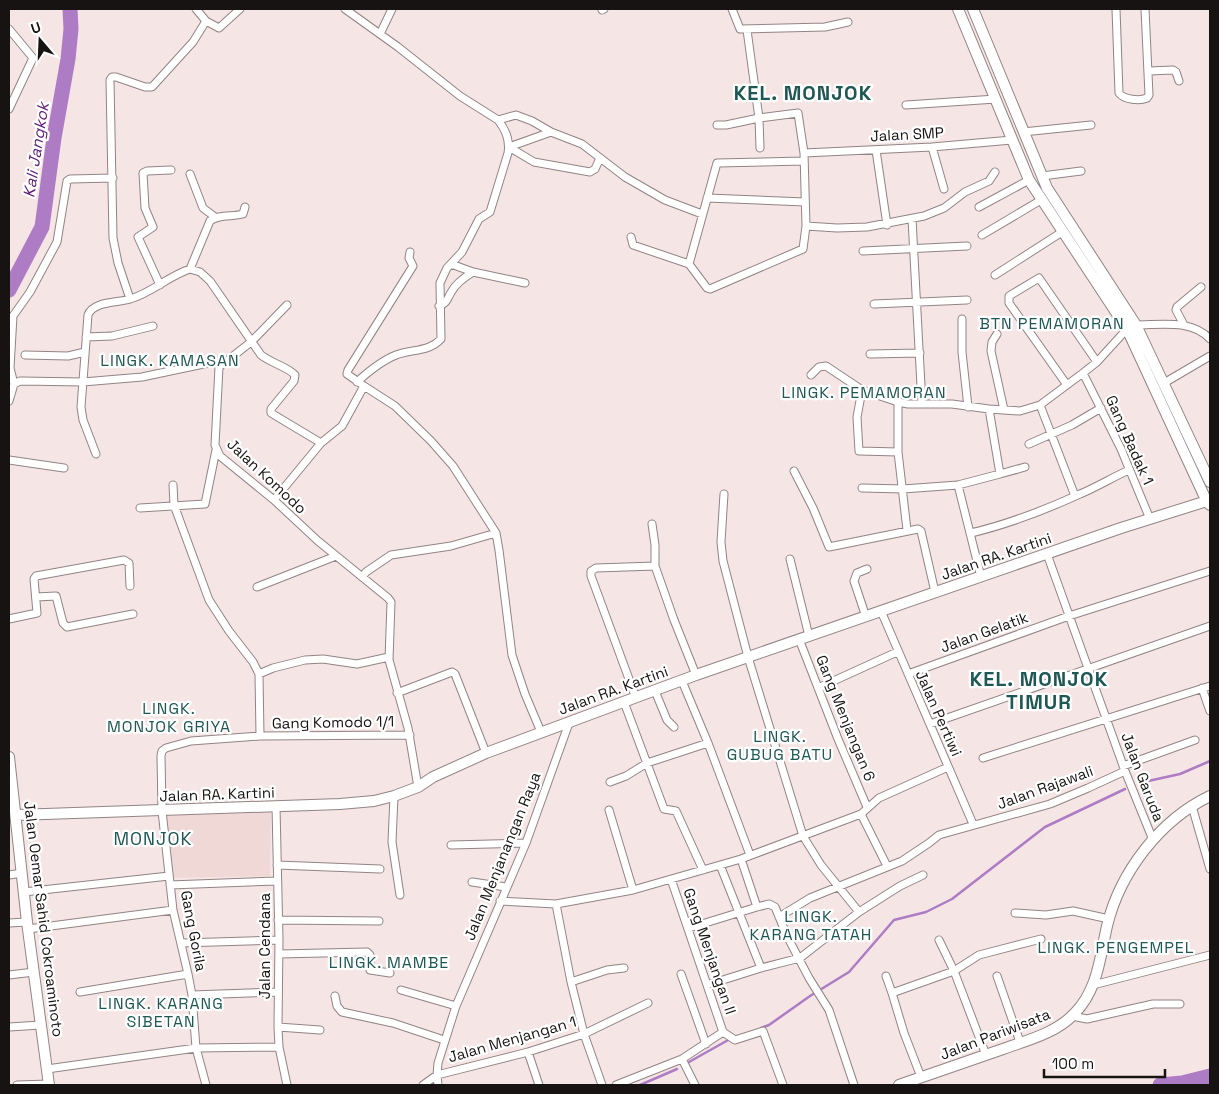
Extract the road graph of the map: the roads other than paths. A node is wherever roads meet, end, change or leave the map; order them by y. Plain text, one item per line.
1 (196, 9) edge
2 (240, 9) edge
3 (345, 9) edge
4 (392, 9) edge
5 (732, 9) edge
6 (958, 9) edge
7 (974, 9) edge
8 (1116, 9) edge
9 (1145, 9) edge
10 (206, 21) junction
11 (848, 22) dead end
12 (9, 29) edge
13 (747, 30) junction
14 (380, 34) junction
15 (1149, 71) junction
16 (1179, 81) dead end
17 (996, 99) junction
18 (906, 104) dead end
19 (9, 109) edge
20 (758, 118) junction
21 (498, 120) junction
22 (716, 125) dead end
23 (1091, 125) dead end
24 (551, 132) junction
25 (1024, 132) junction
26 (1012, 140) junction
27 (509, 147) junction
28 (932, 147) junction
29 (760, 148) dead end
30 (876, 150) junction
31 (803, 157) junction
32 (599, 160) junction
33 (171, 170) dead end
34 (1081, 171) dead end
35 (995, 172) dead end
36 (190, 174) dead end
37 (1042, 176) junction
38 (113, 178) junction
39 (1029, 180) junction
40 (944, 189) dead end
41 (707, 198) junction
42 (1041, 200) junction
43 (805, 202) junction
44 (245, 207) dead end
45 (979, 207) dead end
46 (1061, 210) junction
47 (702, 214) junction
48 (1051, 215) junction
49 (215, 217) junction
50 (912, 218) junction
51 (887, 225) junction
52 (806, 226) junction
53 (1062, 232) junction
54 (982, 235) dead end
55 (631, 237) dead end
56 (967, 246) dead end
57 (914, 248) junction
58 (863, 251) dead end
59 (410, 252) dead end
60 (451, 264) junction
61 (689, 264) junction
62 (190, 269) junction
63 (473, 272) junction
64 (995, 275) dead end
65 (525, 283) dead end
66 (160, 285) junction
67 (1202, 287) dead end
68 (130, 299) junction
69 (967, 300) dead end
70 (917, 302) junction
71 (874, 304) dead end
72 (287, 305) dead end
73 (439, 306) junction
74 (962, 319) dead end
75 (1184, 325) junction
76 (153, 326) dead end
77 (1132, 327) junction
78 (997, 334) dead end
79 (86, 337) junction
80 (1210, 339) edge
81 (251, 342) junction
82 (86, 352) junction
83 (920, 353) junction
84 (870, 354) dead end
85 (25, 355) dead end
86 (1210, 356) edge
87 (1097, 362) junction
88 (219, 367) junction
89 (1084, 373) junction
90 (811, 375) dead end
91 (83, 382) junction
92 (1164, 383) junction
93 (14, 384) junction
94 (361, 384) junction
95 (1066, 385) junction
96 (862, 390) junction
97 (9, 401) edge
98 (898, 402) junction
99 (922, 404) junction
100 (1040, 406) junction
101 (968, 407) junction
102 (1101, 408) junction
103 (989, 410) junction
104 (1004, 410) junction
105 (1052, 435) junction
106 (321, 443) junction
107 (1029, 444) dead end
108 (216, 450) junction
109 (898, 452) junction
110 (96, 454) dead end
111 (9, 460) edge
112 (1025, 467) dead end
113 (64, 468) dead end
114 (1129, 470) junction
115 (794, 471) dead end
116 (1000, 474) junction
117 (1210, 482) edge
118 (173, 485) dead end
119 (958, 485) junction
120 (862, 488) dead end
121 (903, 489) junction
122 (724, 494) dead end
123 (1075, 496) junction
124 (274, 500) junction
125 (1209, 502) edge
126 (174, 505) junction
127 (140, 508) dead end
128 (1150, 519) junction
129 (652, 524) dead end
130 (908, 530) junction
131 (496, 533) junction
132 (971, 533) junction
133 (1047, 554) junction
134 (336, 556) junction
135 (790, 559) dead end
136 (655, 566) junction
137 (867, 569) dead end
138 (1210, 571) edge
139 (362, 577) junction
140 (981, 577) junction
141 (130, 586) dead end
142 (257, 587) dead end
143 (935, 592) junction
144 (36, 597) junction
145 (881, 612) junction
146 (133, 614) dead end
147 (1069, 616) junction
148 (866, 617) junction
149 (9, 619) edge
150 (1210, 626) edge
151 (804, 638) junction
152 (897, 652) junction
153 (389, 657) junction
154 (748, 657) junction
155 (1088, 668) junction
156 (258, 674) junction
157 (908, 674) junction
158 (696, 675) junction
159 (682, 681) junction
160 (1210, 686) edge
161 (818, 688) junction
162 (1202, 688) junction
163 (655, 691) junction
164 (397, 693) junction
165 (636, 698) junction
166 (624, 702) junction
167 (1210, 711) edge
168 (1106, 718) junction
169 (569, 723) junction
170 (930, 724) junction
171 (674, 727) dead end
172 (541, 732) junction
173 (410, 735) junction
174 (260, 736) junction
175 (1195, 740) dead end
176 (708, 743) junction
177 (486, 753) junction
178 (9, 757) edge
179 (983, 758) dead end
180 (647, 763) junction
181 (948, 767) junction
182 (1124, 768) junction
183 (610, 782) dead end
184 (418, 787) junction
185 (394, 796) junction
186 (1210, 796) edge
187 (1192, 806) junction
188 (276, 807) junction
189 (868, 807) junction
190 (609, 810) dead end
191 (162, 811) junction
192 (861, 814) junction
193 (12, 815) edge
194 (973, 824) junction
195 (803, 836) junction
196 (1153, 840) junction
197 (526, 843) junction
198 (451, 845) dead end
199 (750, 855) junction
200 (741, 858) junction
201 (277, 865) junction
202 (720, 865) junction
203 (887, 866) junction
204 (380, 869) dead end
205 (1210, 869) edge
206 (703, 870) junction
207 (22, 873) junction
208 (9, 875) edge
209 (923, 875) dead end
210 (170, 876) junction
211 (672, 879) junction
212 (277, 881) junction
213 (472, 882) dead end
214 (170, 885) junction
215 (506, 887) junction
216 (839, 887) junction
217 (633, 890) junction
218 (24, 892) junction
219 (400, 894) dead end
220 (500, 901) junction
221 (556, 904) junction
222 (757, 907) junction
223 (173, 910) junction
224 (859, 912) junction
225 (738, 913) junction
226 (1015, 913) dead end
227 (779, 917) junction
228 (1109, 919) junction
229 (278, 920) junction
230 (379, 921) dead end
231 (9, 924) edge
232 (27, 925) junction
233 (689, 928) junction
234 (1041, 939) dead end
235 (279, 940) junction
236 (939, 940) dead end
237 (181, 943) junction
238 (279, 954) junction
239 (1210, 955) edge
240 (800, 958) junction
241 (624, 968) dead end
242 (761, 968) junction
243 (954, 971) junction
244 (34, 972) junction
245 (390, 973) dead end
246 (188, 974) junction
247 (682, 974) dead end
248 (9, 975) edge
249 (886, 976) dead end
250 (997, 976) dead end
251 (571, 982) junction
252 (707, 985) junction
253 (1093, 985) junction
254 (401, 990) dead end
255 (80, 992) dead end
256 (278, 992) junction
257 (892, 994) junction
258 (192, 995) junction
259 (334, 996) dead end
260 (648, 1003) dead end
261 (1180, 1004) dead end
262 (456, 1006) junction
263 (1072, 1016) junction
264 (41, 1025) junction
265 (9, 1027) edge
266 (278, 1027) junction
267 (320, 1030) dead end
268 (725, 1033) junction
269 (584, 1034) junction
270 (444, 1040) junction
271 (1020, 1042) junction
272 (706, 1044) junction
273 (279, 1047) junction
274 (196, 1048) junction
275 (528, 1052) junction
276 (986, 1055) junction
277 (682, 1059) junction
278 (47, 1069) junction
279 (436, 1075) junction
280 (921, 1077) junction
281 (49, 1084) edge
282 (17, 1085) edge
283 (206, 1085) edge
284 (287, 1085) edge
285 (423, 1085) edge
286 (438, 1085) edge
287 (540, 1085) edge
288 (602, 1085) edge
289 (616, 1085) edge
290 (696, 1085) edge
291 (782, 1085) edge
292 (854, 1085) edge
293 (899, 1085) edge

1 - 10 street
2 - 10 street
3 - 14 street
4 - 14 street
5 - 13 street
6 - 17 street
7 - 25 street
8 - 15 street
9 - 15 street
10 - 38 street
11 - 13 street
12 - 19 street
13 - 20 street
14 - 21 street
15 - 16 street
17 - 18 street
17 - 26 street
20 - 22 street
20 - 29 street
20 - 31 street
21 - 24 street
21 - 27 street
23 - 25 street
24 - 27 street
24 - 32 street
25 - 37 street
26 - 28 street, Jalan SMP
26 - 39 street
27 - 32 street
27 - 60 street
28 - 30 street, Jalan SMP
28 - 40 street
30 - 31 street, Jalan SMP
30 - 51 street
31 - 41 street, Jalan SMP
31 - 43 street
32 - 47 street
33 - 66 street
34 - 37 street
35 - 50 street
36 - 49 street
37 - 46 street
38 - 68 street
38 - 93 street
39 - 42 street
39 - 45 street
41 - 43 street
41 - 47 street
42 - 48 street
42 - 54 street
43 - 52 street
44 - 49 street
46 - 48 street
46 - 77 street
47 - 61 street
48 - 53 street
49 - 62 street
50 - 51 street
50 - 57 street
51 - 52 street
52 - 61 street
53 - 64 street
53 - 77 street
55 - 61 street
56 - 57 street
57 - 58 street
57 - 70 street
59 - 94 street
60 - 63 street
60 - 73 street
62 - 66 street
62 - 81 street
63 - 65 street
63 - 73 street
66 - 68 street
67 - 75 street
68 - 79 street
69 - 70 street
70 - 71 street
70 - 83 street
72 - 81 street
73 - 94 street
74 - 101 street
75 - 77 street
75 - 80 street
76 - 79 street
77 - 87 street
77 - 92 street
77 - 125 street
78 - 104 street
79 - 82 street
81 - 88 street
81 - 106 street
82 - 85 street
82 - 91 street
83 - 84 street
83 - 99 street
86 - 92 street
87 - 89 street
87 - 95 street
88 - 91 street
88 - 108 street, Jalan Komodo
89 - 95 street
89 - 102 street, Gang Badak 1
90 - 96 street
91 - 93 street
91 - 110 street
92 - 117 street
93 - 97 street
94 - 106 street
94 - 131 street
95 - 100 street
96 - 98 street
96 - 109 street
98 - 99 street
98 - 109 street
99 - 101 street
100 - 104 street
100 - 105 street
101 - 103 street
102 - 105 street
102 - 114 street, Gang Badak 1
103 - 104 street
103 - 116 street
105 - 107 street
105 - 123 street
106 - 124 street
108 - 124 street, Jalan Komodo
108 - 126 street
109 - 121 street
111 - 113 street
112 - 116 street
114 - 123 street
114 - 128 street, Gang Badak 1
115 - 130 street
116 - 119 street
118 - 126 street, Gang Komodo 1/1
119 - 121 street
119 - 132 street
120 - 121 street
121 - 130 street
122 - 154 street
123 - 132 street
124 - 134 street, Jalan Komodo
125 - 128 street, Jalan RA. Kartini
126 - 127 street
126 - 156 street, Gang Komodo 1/1
128 - 133 street, Jalan RA. Kartini
129 - 136 street
130 - 143 street
131 - 139 street
131 - 172 street
132 - 140 street
133 - 140 street, Jalan RA. Kartini
133 - 147 street, Jalan Garuda
134 - 139 street, Jalan Komodo
134 - 142 street
135 - 151 street, Gang Menjangan 6
136 - 158 street
136 - 165 street
137 - 148 street
138 - 147 street, Jalan Gelatik
139 - 153 street, Jalan Komodo
140 - 143 street, Jalan RA. Kartini
141 - 144 street
143 - 145 street, Jalan RA. Kartini
144 - 146 street
144 - 149 street
145 - 148 street, Jalan RA. Kartini
145 - 152 street, Jalan Pertiwi
147 - 155 street, Jalan Garuda
147 - 157 street, Jalan Gelatik
148 - 151 street, Jalan RA. Kartini
150 - 155 street
151 - 154 street, Jalan RA. Kartini
151 - 161 street, Gang Menjangan 6
152 - 157 street, Jalan Pertiwi
152 - 161 street
153 - 156 street
153 - 164 street, Jalan Komodo
154 - 158 street, Jalan RA. Kartini
154 - 195 street
155 - 168 street, Jalan Garuda
155 - 170 street
156 - 174 street, Gang Komodo 1/1
157 - 170 street, Jalan Pertiwi
158 - 159 street, Jalan RA. Kartini
159 - 163 street, Jalan RA. Kartini
159 - 176 street
160 - 162 street
161 - 189 street, Gang Menjangan 6
162 - 167 street
162 - 168 street
163 - 165 street, Jalan RA. Kartini
163 - 171 street
164 - 173 street, Jalan Komodo
164 - 177 street
165 - 166 street, Jalan RA. Kartini
166 - 169 street, Jalan RA. Kartini
166 - 180 street
168 - 179 street
168 - 182 street, Jalan Garuda
169 - 172 street, Jalan RA. Kartini
169 - 197 street, Jalan Menjanangan Raya
170 - 181 street, Jalan Pertiwi
172 - 177 street, Jalan RA. Kartini
173 - 174 street, Gang Komodo 1/1
173 - 184 street, Jalan Komodo
174 - 191 street, Gang Gorila
175 - 182 street, Jalan Rajawali
176 - 180 street
176 - 199 street
177 - 184 street, Jalan RA. Kartini
178 - 193 street, Jalan Oemar Sahid Cokroaminoto
180 - 183 street
180 - 206 street
181 - 189 street
181 - 194 street, Jalan Pertiwi
182 - 194 street, Jalan Rajawali
182 - 196 street, Jalan Garuda
184 - 185 street, Jalan RA. Kartini
185 - 188 street, Jalan RA. Kartini
185 - 219 street
186 - 187 street, Jalan Pariwisata
187 - 196 street, Jalan Pariwisata
187 - 205 street
188 - 191 street, Jalan RA. Kartini
188 - 201 street, Jalan Cendana
189 - 192 street
190 - 217 street
191 - 193 street, Jalan RA. Kartini
191 - 210 street, Gang Gorila
192 - 195 street, Gang Menjangan II
192 - 203 street
193 - 207 street, Jalan Oemar Sahid Cokroaminoto
194 - 203 street, Jalan Rajawali
195 - 199 street, Gang Menjangan II
195 - 216 street
196 - 228 street, Jalan Pariwisata
197 - 198 street
197 - 215 street, Jalan Menjanangan Raya
199 - 200 street, Gang Menjangan II
200 - 202 street, Gang Menjangan II
200 - 222 street
201 - 204 street
201 - 212 street, Jalan Cendana
202 - 206 street, Gang Menjangan II
202 - 225 street
203 - 216 street, Jalan Rajawali
206 - 211 street, Gang Menjangan II
207 - 208 street
207 - 218 street, Jalan Oemar Sahid Cokroaminoto
209 - 224 street
210 - 214 street, Gang Gorila
210 - 218 street
211 - 217 street, Gang Menjangan II
211 - 233 street, Gang Menjangan II
212 - 214 street
212 - 229 street, Jalan Cendana
213 - 215 street
214 - 223 street, Gang Gorila
215 - 220 street, Jalan Menjanangan Raya
216 - 224 street
216 - 227 street, Jalan Rajawali
217 - 221 street, Gang Menjangan II
218 - 232 street, Jalan Oemar Sahid Cokroaminoto
220 - 221 street, Gang Menjangan II
220 - 262 street, Jalan Menjanangan Raya
221 - 251 street
222 - 225 street
222 - 227 street
223 - 232 street
223 - 237 street, Gang Gorila
224 - 240 street
225 - 233 street
225 - 242 street
226 - 228 street
227 - 240 street
228 - 253 street, Jalan Pariwisata
229 - 230 street
229 - 235 street, Jalan Cendana
231 - 232 street
232 - 244 street, Jalan Oemar Sahid Cokroaminoto
233 - 252 street, Gang Menjangan II
234 - 243 street
235 - 237 street
235 - 238 street, Jalan Cendana
236 - 243 street
237 - 246 street, Gang Gorila
238 - 245 street
238 - 256 street, Jalan Cendana
239 - 253 street
240 - 242 street
240 - 292 street
241 - 251 street
242 - 252 street
243 - 257 street
243 - 276 street
244 - 248 street
244 - 264 street, Jalan Oemar Sahid Cokroaminoto
246 - 255 street
246 - 258 street, Gang Gorila
247 - 272 street
249 - 257 street
250 - 271 street
251 - 269 street
252 - 268 street, Gang Menjangan II
253 - 263 street, Jalan Pariwisata
254 - 262 street
256 - 258 street
256 - 266 street, Jalan Cendana
257 - 280 street
258 - 274 street, Gang Gorila
259 - 270 street
260 - 269 street, Jalan Menjangan 1
261 - 263 street
262 - 270 street, Jalan Menjanangan Raya
263 - 271 street, Jalan Pariwisata
264 - 265 street
264 - 278 street, Jalan Oemar Sahid Cokroaminoto
266 - 267 street
266 - 273 street, Jalan Cendana
268 - 272 street
268 - 291 street
269 - 275 street, Jalan Menjangan 1
269 - 288 street
270 - 279 street, Jalan Menjanangan Raya
271 - 276 street, Jalan Pariwisata
272 - 277 street
273 - 274 street
273 - 284 street, Jalan Cendana
274 - 278 street
274 - 283 street, Gang Gorila
275 - 279 street, Jalan Menjangan 1
275 - 287 street
276 - 280 street, Jalan Pariwisata
277 - 289 street
277 - 290 street
278 - 281 street, Jalan Oemar Sahid Cokroaminoto
279 - 285 street
279 - 286 street, Jalan Menjanangan Raya
280 - 293 street, Jalan Pariwisata
281 - 282 street

